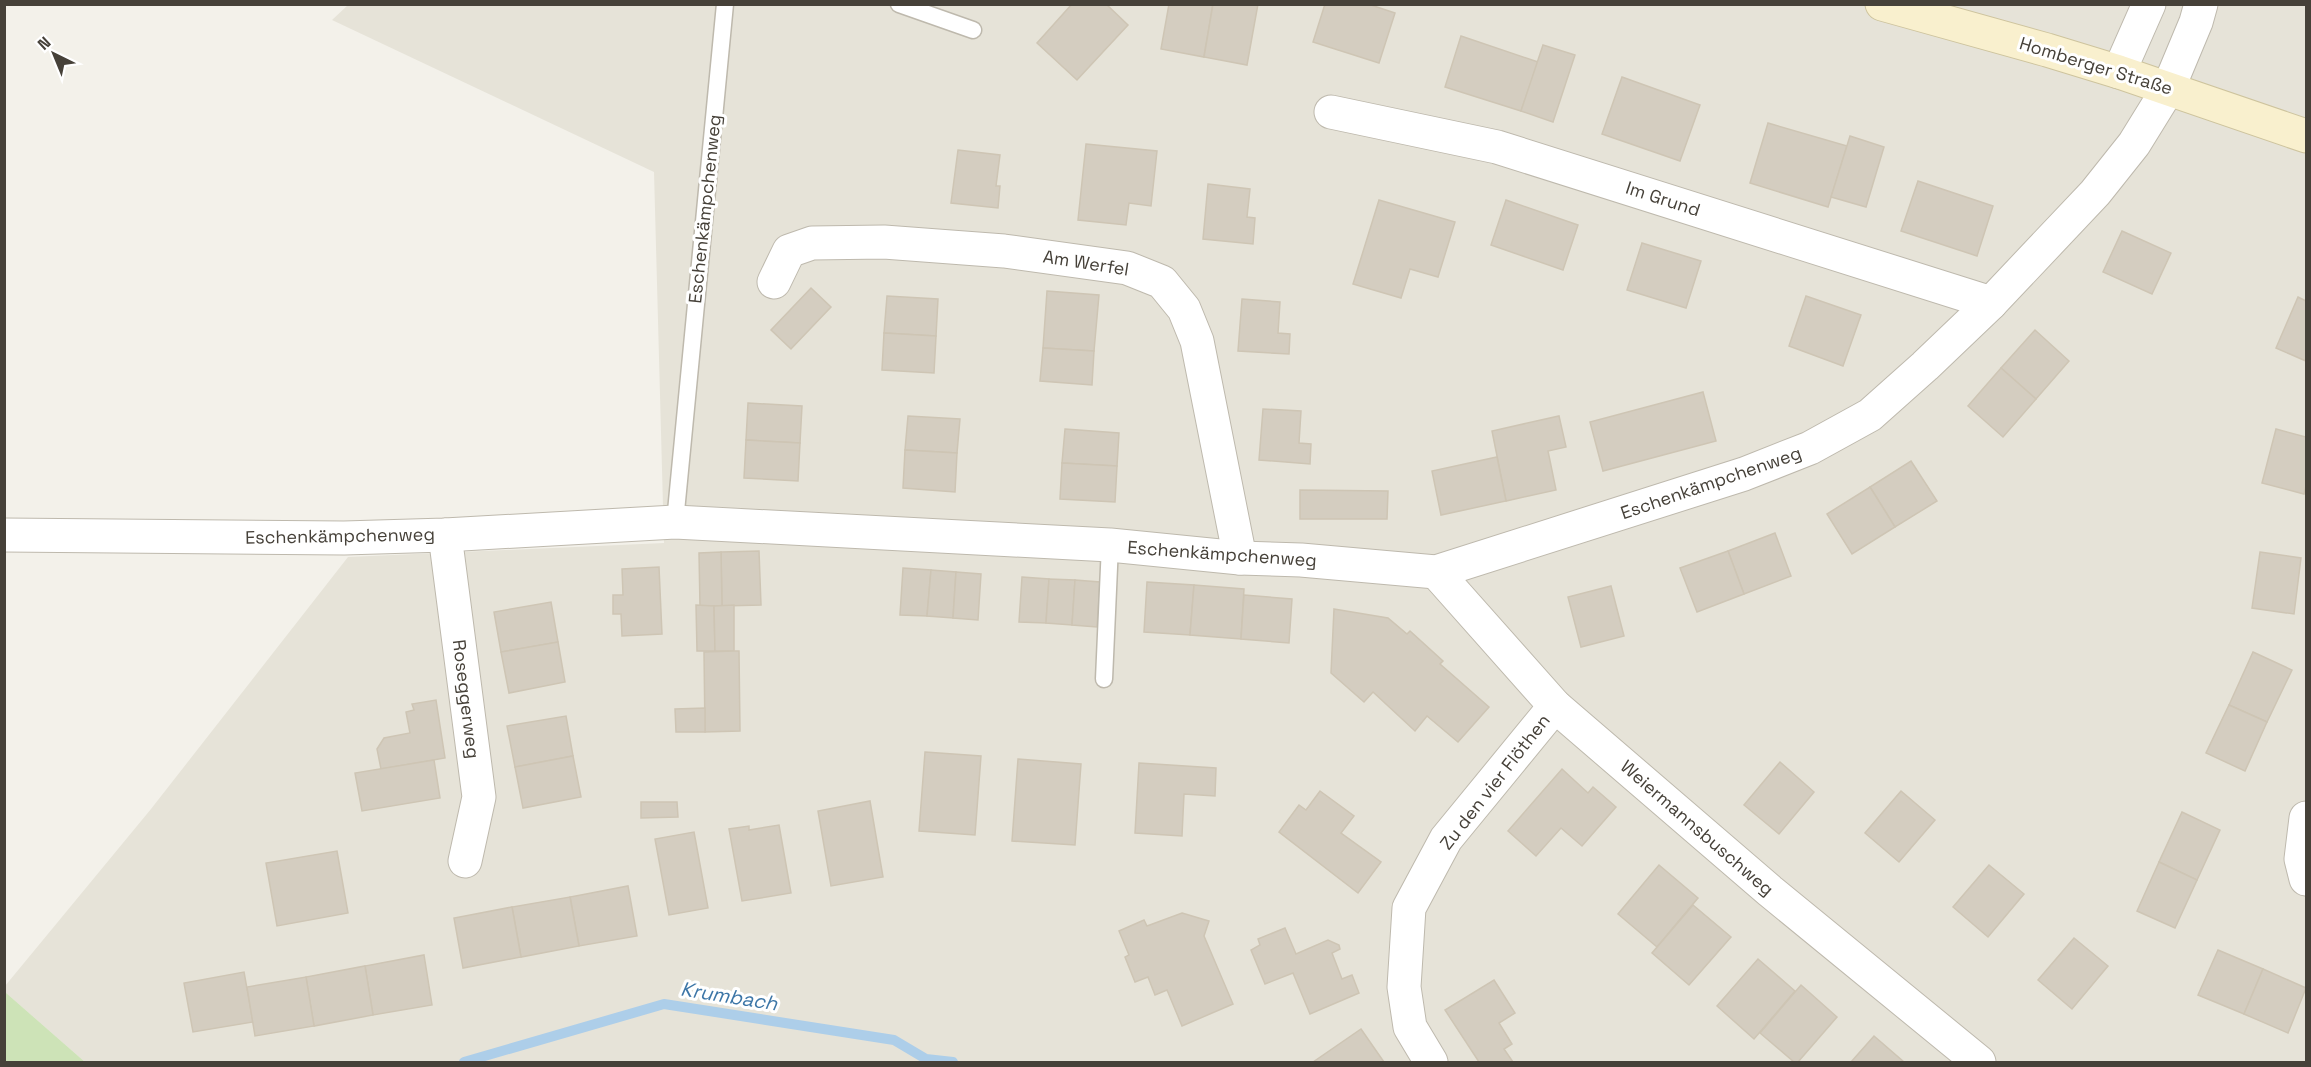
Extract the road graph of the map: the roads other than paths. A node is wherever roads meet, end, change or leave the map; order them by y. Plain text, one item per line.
1 (725, 4) edge
2 (899, 4) edge
3 (1882, 4) edge
4 (2149, 4) edge
5 (2201, 4) edge
6 (974, 30) dead end
7 (2119, 72) junction
8 (2168, 88) junction
9 (1331, 112) dead end
10 (2307, 136) edge
11 (774, 282) dead end
12 (1991, 303) junction
13 (675, 522) junction
14 (4, 535) edge
15 (445, 535) junction
16 (1110, 545) junction
17 (1240, 558) junction
18 (1436, 572) junction
19 (1104, 679) dead end
20 (1556, 706) junction
21 (2307, 818) edge
22 (465, 861) dead end
23 (2307, 879) edge
24 (1431, 1062) edge
25 (1979, 1062) edge

1 - 13 lane, Eschenkämpchenweg
2 - 6 lane
3 - 7 main road, Homberger Straße
4 - 7 street
5 - 8 street, Eschenkämpchenweg
7 - 8 main road, Homberger Straße
8 - 10 main road, Homberger Straße
8 - 12 street, Eschenkämpchenweg
9 - 12 street, Im Grund
11 - 17 street, Am Werfel
12 - 18 street, Eschenkämpchenweg
13 - 15 street, Eschenkämpchenweg
13 - 16 street, Eschenkämpchenweg
14 - 15 street, Eschenkämpchenweg
15 - 22 street, Roseggerweg
16 - 17 street, Eschenkämpchenweg
16 - 19 lane, Eschenkämpchenweg
17 - 18 street, Eschenkämpchenweg
18 - 20 street, Weiermannsbuschweg
20 - 24 street, Zu den vier Flöthen
20 - 25 street, Weiermannsbuschweg
21 - 23 street

